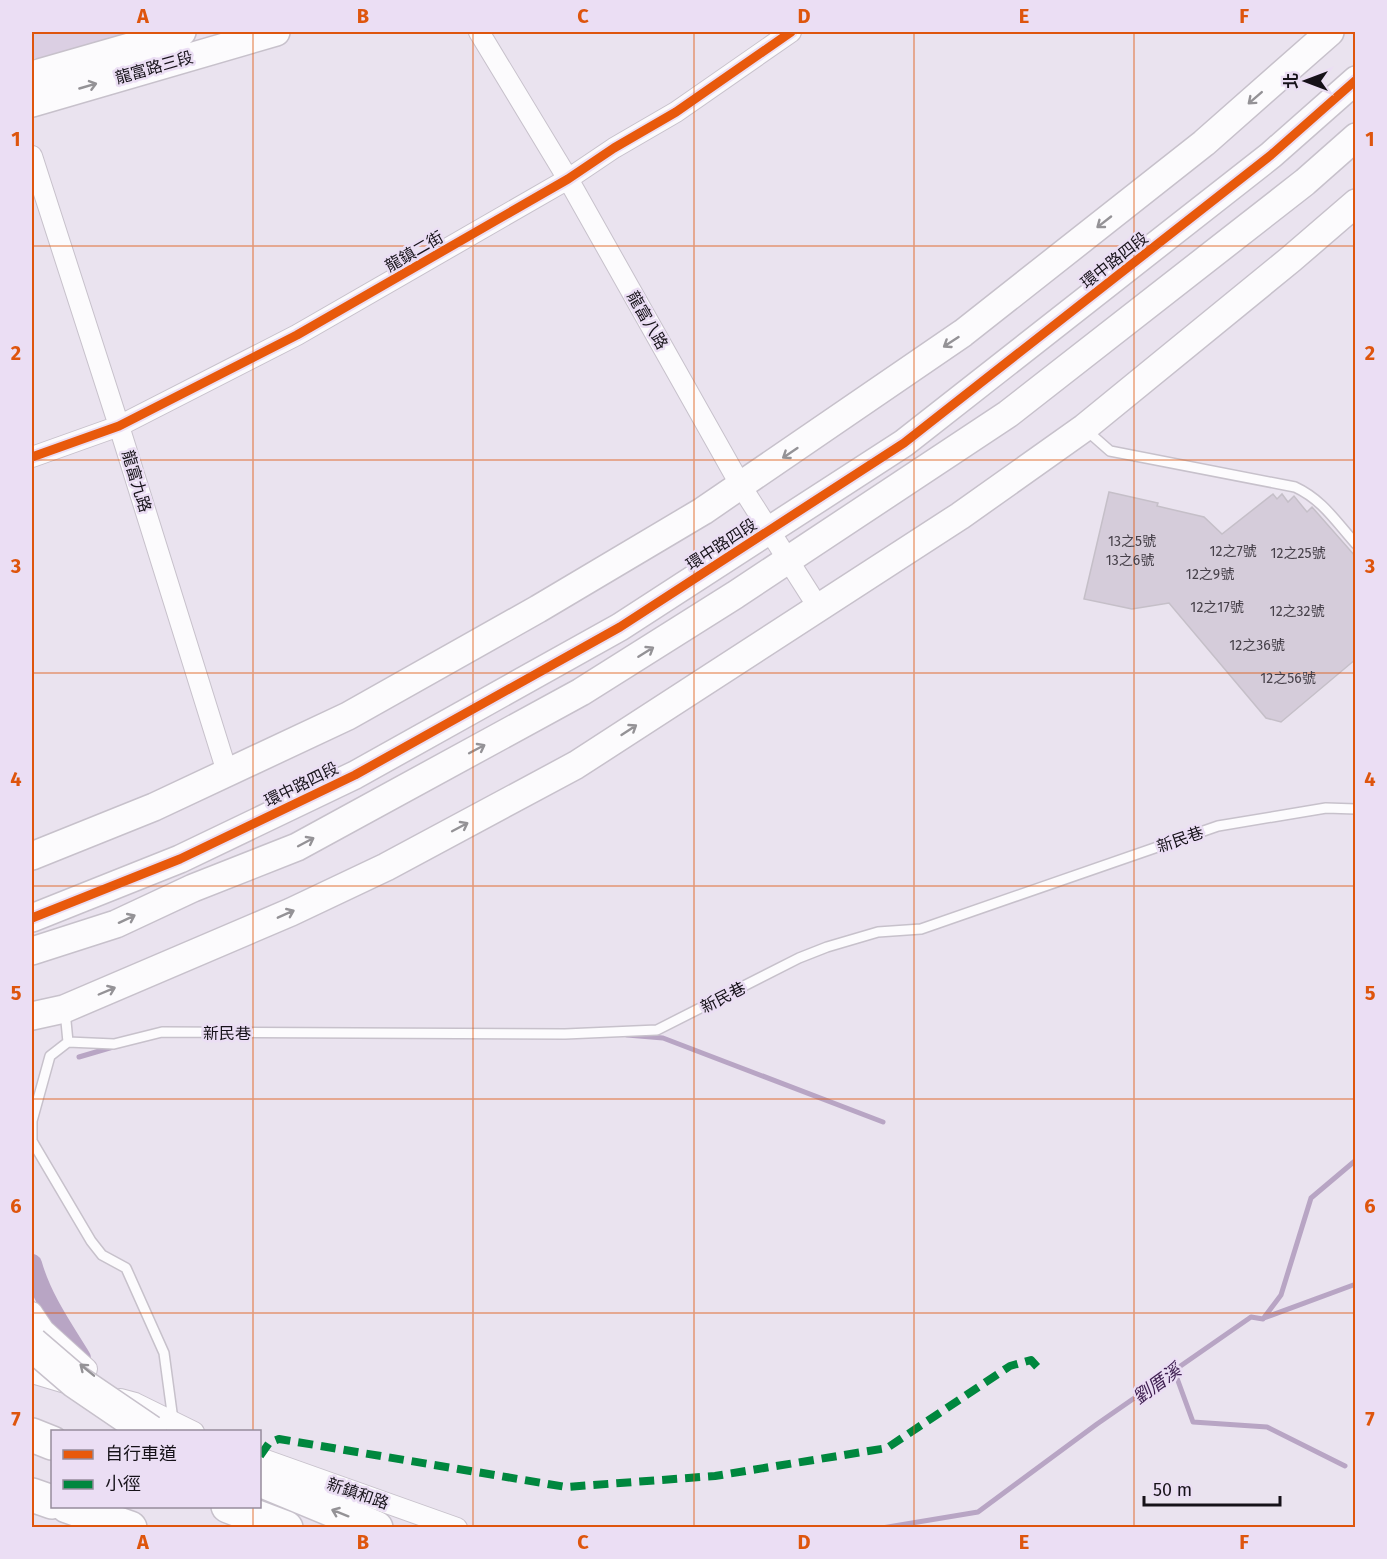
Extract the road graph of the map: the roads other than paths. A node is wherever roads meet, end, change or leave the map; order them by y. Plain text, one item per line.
1 (182, 32) edge
2 (276, 32) edge
3 (479, 32) edge
4 (790, 32) edge
5 (1330, 32) edge
6 (32, 75) edge
7 (1356, 80) edge
8 (32, 103) edge
9 (1356, 137) edge
10 (32, 156) edge
11 (568, 178) junction
12 (1356, 203) edge
13 (119, 426) junction
14 (1084, 428) junction
15 (32, 457) edge
16 (741, 486) junction
17 (768, 531) junction
18 (1356, 544) edge
19 (788, 560) junction
20 (818, 607) junction
21 (227, 772) junction
22 (1356, 808) edge
23 (32, 856) edge
24 (32, 918) edge
25 (32, 951) edge
26 (64, 1009) junction
27 (32, 1016) edge
28 (68, 1042) junction
29 (32, 1312) edge
30 (32, 1344) edge
31 (32, 1373) edge
32 (153, 1419) edge
33 (191, 1430) edge
34 (32, 1435) edge
35 (51, 1443) edge
36 (261, 1458) edge
37 (261, 1480) edge
38 (32, 1495) edge
39 (51, 1502) edge
40 (73, 1508) edge
41 (234, 1508) edge
42 (130, 1527) edge
43 (286, 1527) edge
44 (375, 1527) edge
45 (457, 1527) edge

1 - 6 street, 龍富路三段
8 -> 2 street, 龍富路三段
3 - 11 street, 龍富八路
4 - 11 street, 龍鎮二街
5 -> 16 street
7 - 17 street, 環中路四段
9 - 19 street
10 - 13 street, 龍富九路
11 - 13 street, 龍鎮二街
11 - 16 street, 龍富八路
12 - 14 street
13 - 15 street, 龍鎮二街
13 - 21 street, 龍富九路
14 - 18 lane
14 - 20 street
16 - 17 street, 龍富八路
16 - 21 street
17 - 19 street, 龍富八路
17 - 24 street, 環中路四段
19 - 20 street, 龍富八路
25 -> 19 street
26 -> 20 street
21 - 23 street
22 - 28 lane, 新民巷
26 - 27 street
26 - 28 lane
28 - 32 lane
32 -> 29 street
30 - 32 highway, bridge
31 - 32 street
32 - 33 street
34 - 35 highway
36 - 45 street, 新鎮和路
44 -> 37 highway
38 - 39 highway
40 - 42 highway
41 - 43 highway

